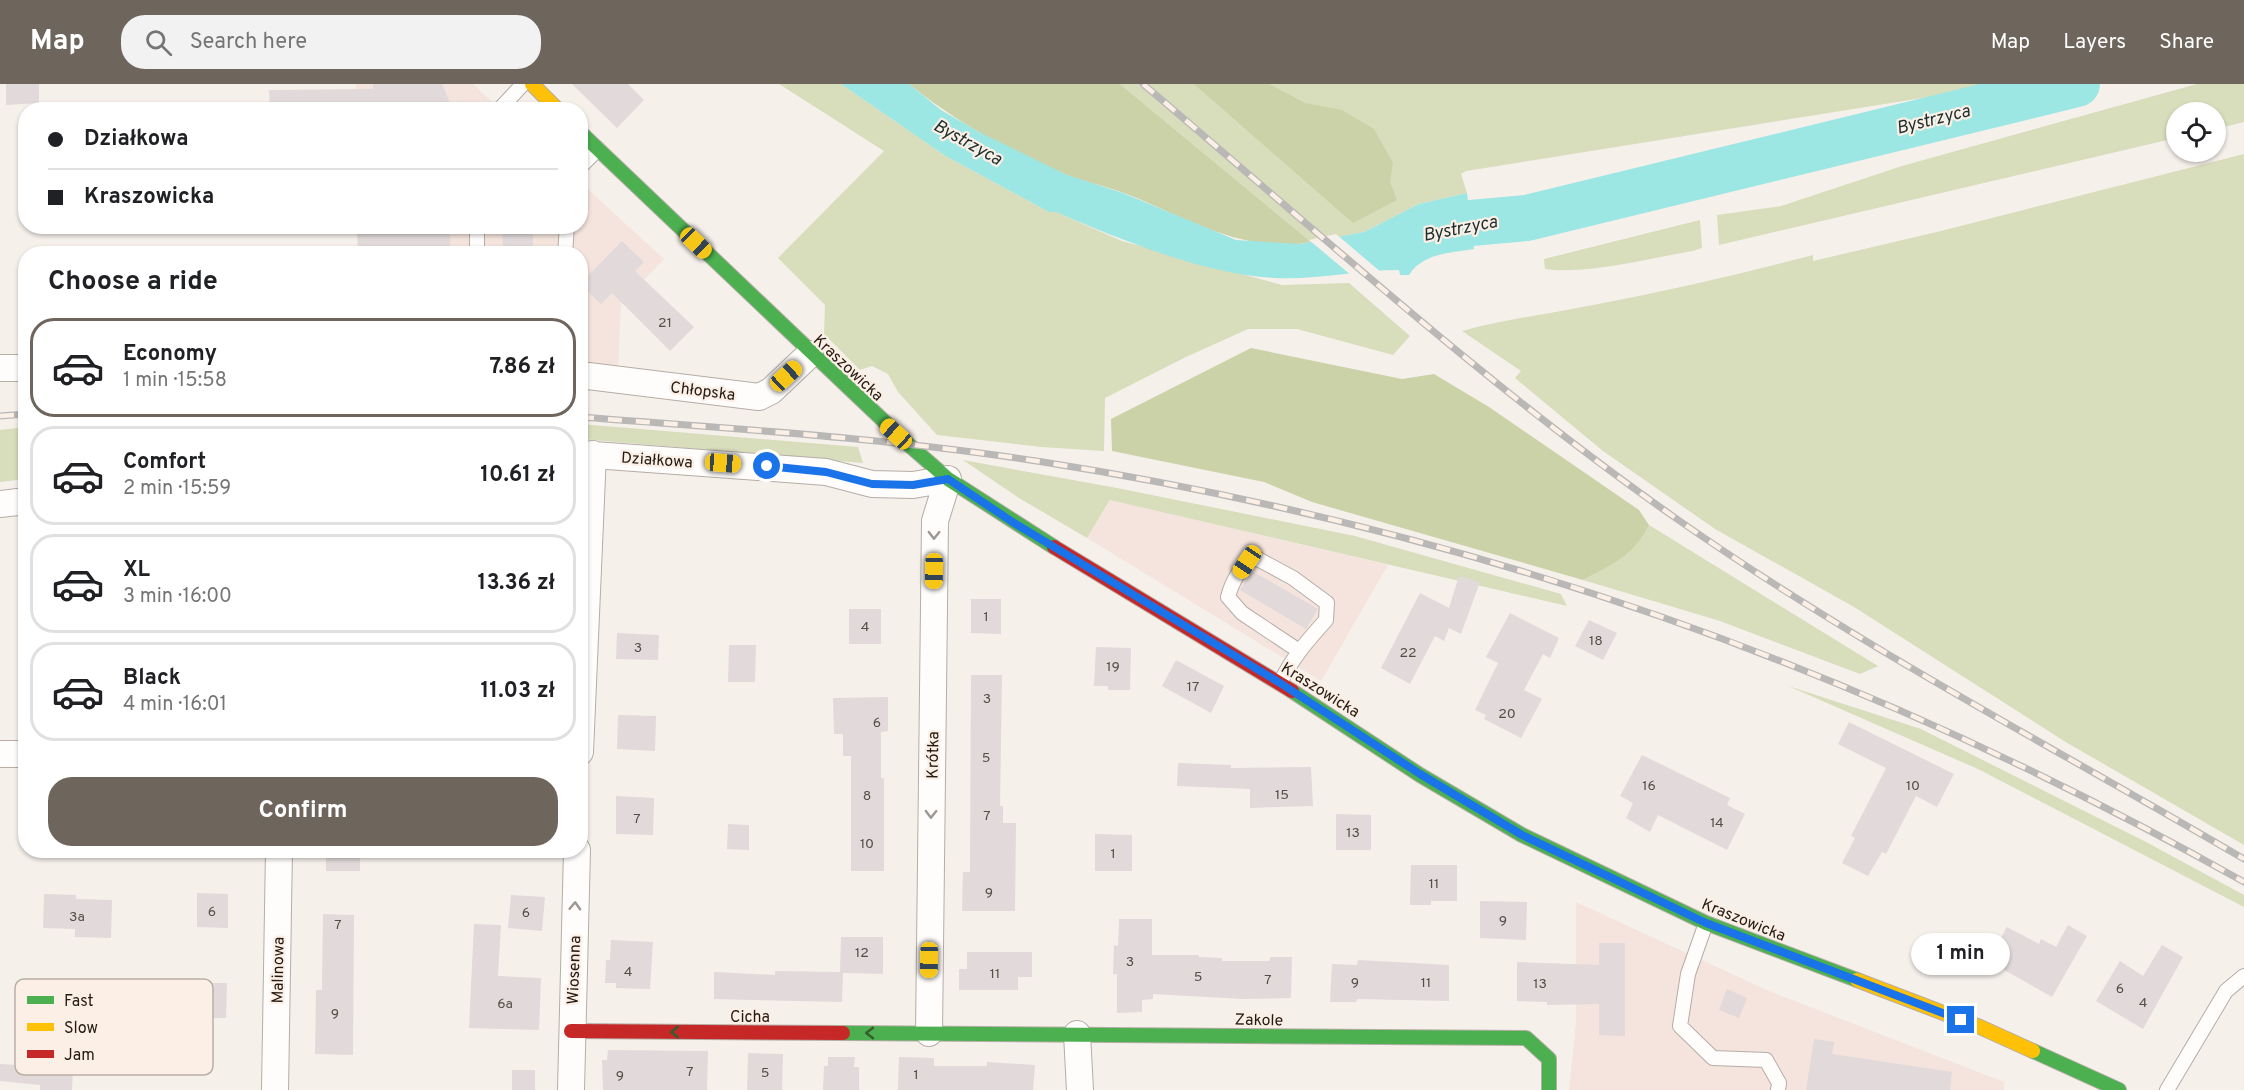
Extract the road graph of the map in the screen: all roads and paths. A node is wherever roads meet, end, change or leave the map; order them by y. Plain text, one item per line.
1 (523, 84) edge
2 (532, 84) edge
3 (506, 102) edge
4 (550, 102) edge
5 (588, 140) edge
6 (598, 149) junction
7 (588, 159) edge
8 (810, 354) junction
9 (0, 368) edge
10 (18, 368) edge
11 (588, 376) edge
12 (588, 454) edge
13 (948, 479) junction
14 (18, 502) edge
15 (0, 504) edge
16 (1299, 651) junction
17 (1280, 683) junction
18 (0, 754) edge
19 (18, 754) edge
20 (279, 858) edge
21 (577, 858) edge
22 (1706, 923) junction
23 (2244, 976) edge
24 (571, 1031) junction
25 (929, 1033) junction
26 (1077, 1034) junction
27 (275, 1090) edge
28 (571, 1090) edge
29 (1080, 1090) edge
30 (1550, 1090) edge
31 (1779, 1090) edge
32 (2119, 1090) edge
33 (2167, 1090) edge

1 - 3 lane
2 - 4 street
5 - 6 street, Kraszowicka
6 - 7 lane
6 - 8 street, Kraszowicka
8 - 11 street, Chłopska
8 - 13 street, Kraszowicka
9 - 10 street
12 - 13 street, Działkowa
13 - 17 street, Kraszowicka
13 -> 25 street, Krótka
14 - 15 street
16 - 16 lane
16 - 17 lane
17 - 22 street, Kraszowicka
18 - 19 street
20 - 27 street, Malinowa
24 -> 21 street, Wiosenna
22 - 31 lane
22 - 32 street, Kraszowicka
23 - 33 lane
25 -> 24 street, Cicha
24 - 28 street, Wiosenna
25 - 26 street, Zakole
26 - 29 street
26 - 30 street, Zakole

